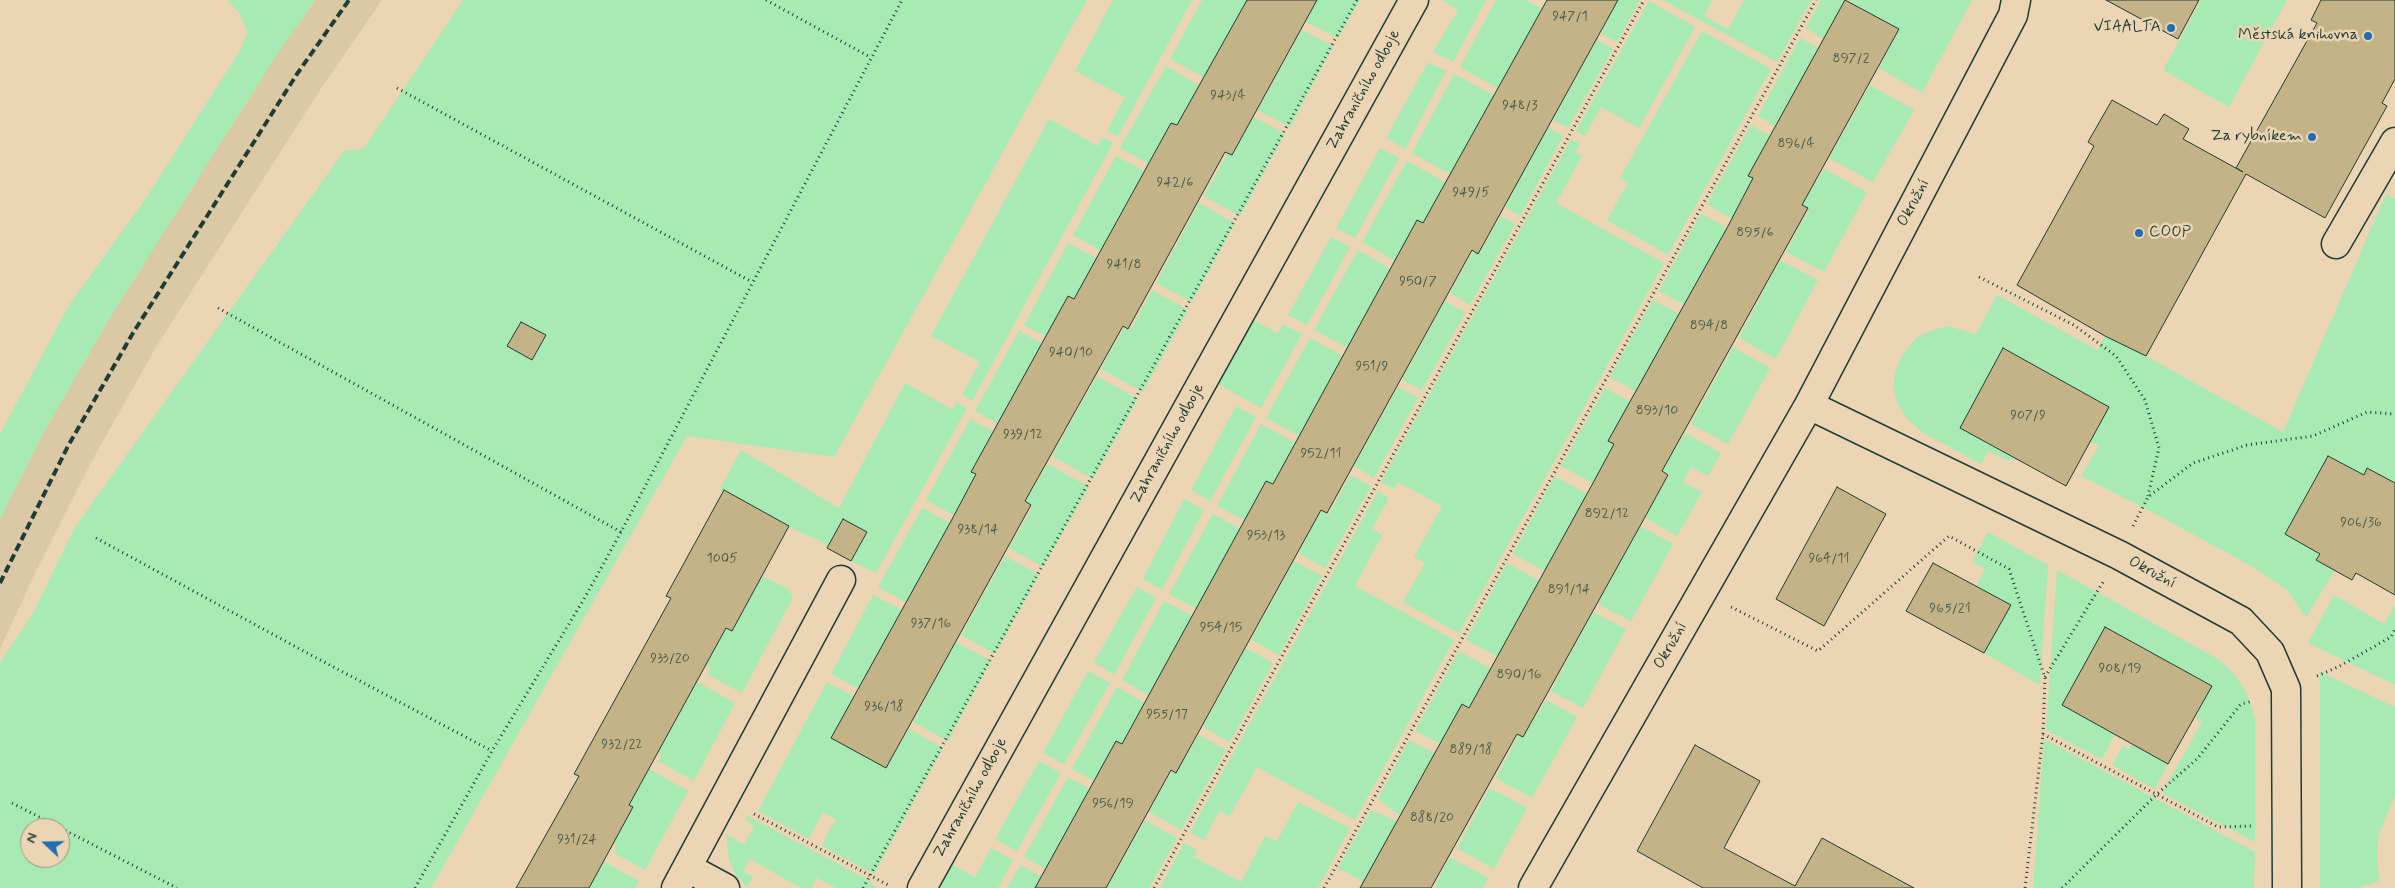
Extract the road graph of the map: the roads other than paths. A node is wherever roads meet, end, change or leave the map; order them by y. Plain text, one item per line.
1 (1414, 0) edge
2 (2016, 0) edge
3 (2395, 142) edge
4 (2336, 244) dead end
5 (1809, 405) junction
6 (841, 580) dead end
7 (682, 878) edge
8 (725, 888) edge
9 (922, 888) edge
10 (1533, 888) edge
11 (2286, 888) edge

1 - 9 street, Zahraničního odboje
2 - 5 street, Okružní
3 - 4 street
5 - 10 street, Okružní
5 - 11 street, Okružní
6 - 7 street
7 - 8 street

